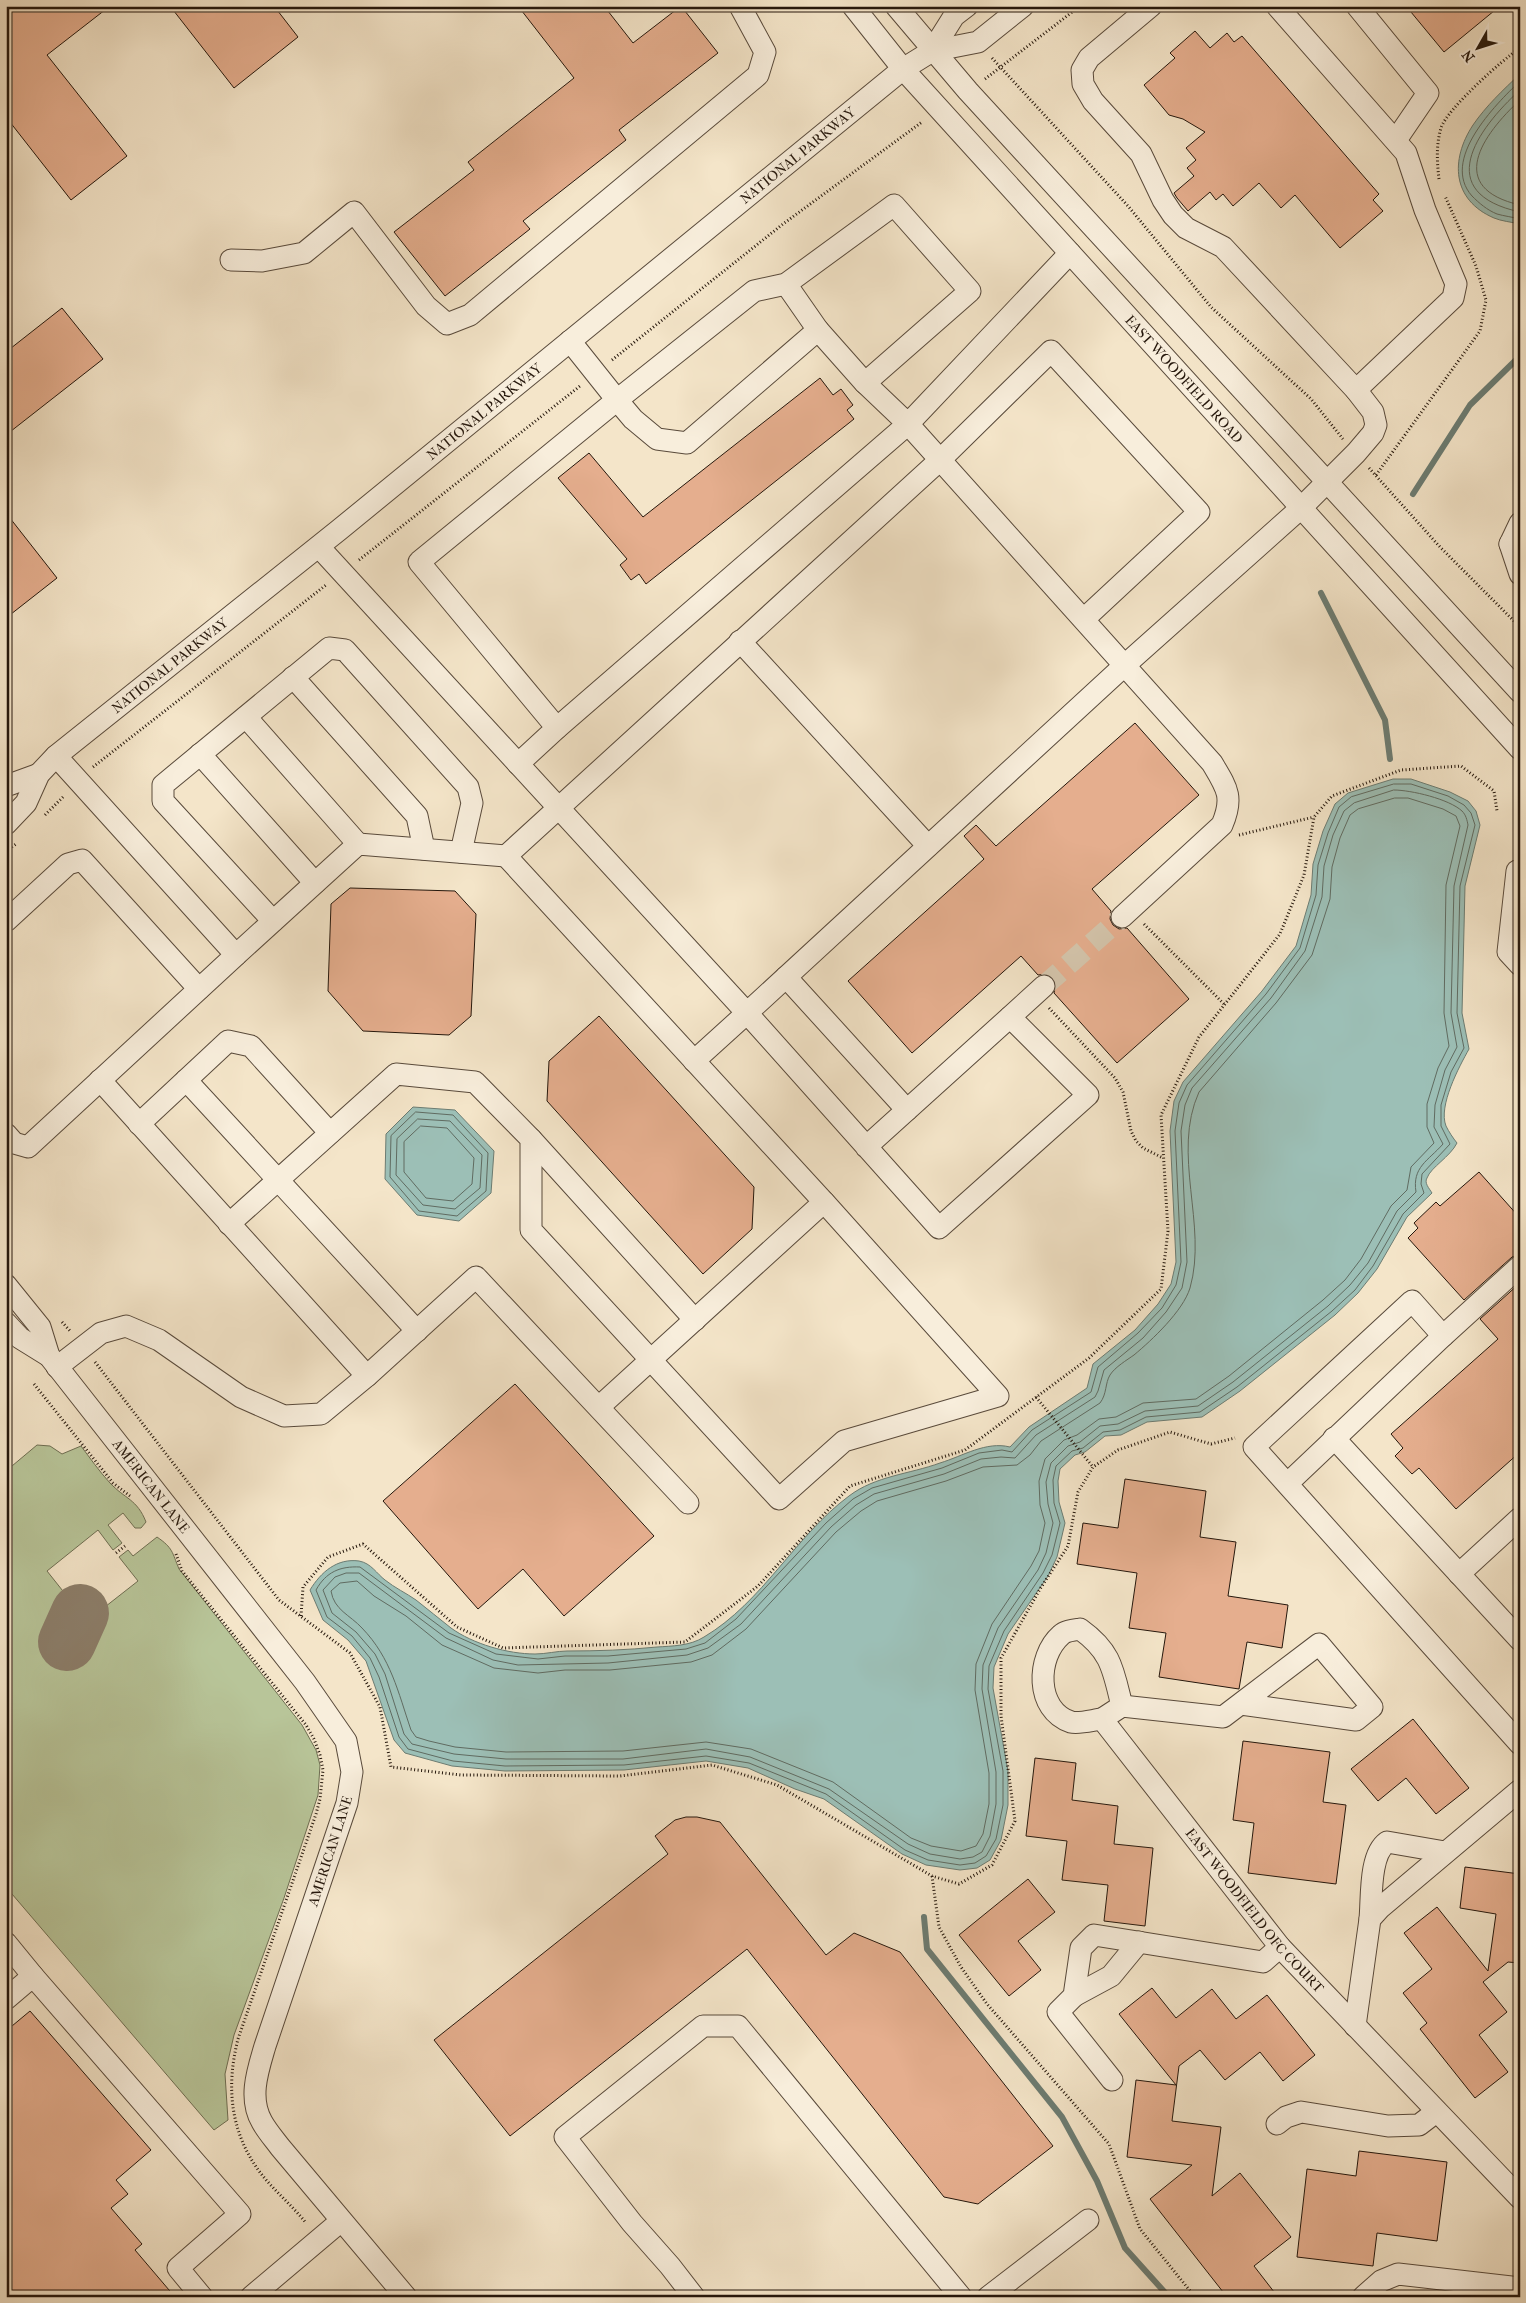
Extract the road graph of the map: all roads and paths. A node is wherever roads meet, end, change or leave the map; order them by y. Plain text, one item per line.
1 (740, 6) edge
2 (853, 6) edge
3 (896, 6) edge
4 (966, 6) edge
5 (1023, 6) edge
6 (1080, 6) edge
7 (1151, 6) edge
8 (1277, 6) edge
9 (1357, 6) edge
10 (932, 51) junction
11 (903, 69) junction
12 (910, 130) dead end
13 (1396, 140) junction
14 (1070, 252) junction
15 (231, 260) dead end
16 (786, 284) junction
17 (818, 330) junction
18 (570, 341) junction
19 (596, 372) junction
20 (865, 383) junction
21 (1356, 390) junction
22 (618, 400) junction
23 (908, 424) junction
24 (1356, 453) junction
25 (940, 460) junction
26 (1327, 481) junction
27 (1301, 508) junction
28 (1520, 523) edge
29 (1515, 546) edge
30 (319, 547) junction
31 (342, 572) junction
32 (1520, 574) edge
33 (1084, 620) junction
34 (1520, 627) edge
35 (740, 641) junction
36 (1125, 665) junction
37 (294, 677) junction
38 (1520, 692) edge
39 (246, 717) junction
40 (557, 728) junction
41 (1520, 749) edge
42 (200, 754) junction
43 (56, 756) junction
44 (518, 764) junction
45 (39, 774) junction
46 (79, 781) junction
47 (6, 786) edge
48 (557, 807) junction
49 (1497, 811) dead end
50 (44, 816) dead end
51 (1314, 817) junction
52 (14, 830) edge
53 (1238, 836) dead end
54 (358, 844) junction
55 (928, 846) junction
56 (424, 849) junction
57 (6, 851) edge
58 (461, 852) junction
59 (506, 856) junction
60 (1520, 874) edge
61 (315, 883) junction
62 (1126, 914) joint
63 (6, 921) edge
64 (273, 921) junction
65 (236, 955) junction
66 (1520, 965) edge
67 (786, 977) junction
68 (199, 990) junction
69 (1045, 996) joint
70 (1225, 1005) junction
71 (747, 1013) junction
72 (1010, 1017) junction
73 (694, 1061) junction
74 (100, 1080) junction
75 (186, 1080) junction
76 (907, 1110) junction
77 (139, 1124) junction
78 (330, 1133) junction
79 (6, 1134) edge
80 (531, 1139) junction
81 (866, 1147) junction
82 (278, 1180) junction
83 (824, 1202) junction
84 (229, 1224) junction
85 (6, 1257) edge
86 (13, 1264) dead end
87 (1520, 1266) edge
88 (6, 1285) edge
89 (58, 1317) dead end
90 (695, 1320) junction
91 (6, 1323) edge
92 (417, 1330) junction
93 (1443, 1336) junction
94 (84, 1347) junction
95 (650, 1360) junction
96 (53, 1362) junction
97 (367, 1376) junction
98 (34, 1384) dead end
99 (1036, 1397) dead end
100 (599, 1407) junction
101 (1334, 1438) junction
102 (1254, 1447) junction
103 (1093, 1467) junction
104 (1287, 1484) junction
105 (133, 1498) dead end
106 (688, 1503) dead end
107 (1520, 1518) edge
108 (125, 1546) dead end
109 (174, 1550) dead end
110 (116, 1553) dead end
111 (1459, 1574) junction
112 (1520, 1640) edge
113 (1241, 1704) junction
114 (1122, 1706) junction
115 (1102, 1719) junction
116 (1520, 1744) edge
117 (1520, 1790) edge
118 (1445, 1852) junction
119 (932, 1876) junction
120 (1370, 1919) junction
121 (1139, 1942) junction
122 (1280, 1947) junction
123 (8, 1949) edge
124 (33, 1976) junction
125 (1074, 1996) junction
126 (6, 1999) edge
127 (1355, 2026) junction
128 (1112, 2080) dead end
129 (1436, 2112) junction
130 (1277, 2124) dead end
131 (1520, 2198) edge
132 (1088, 2220) dead end
133 (341, 2221) junction
134 (319, 2239) junction
135 (1520, 2288) edge
136 (202, 2297) edge
137 (250, 2297) edge
138 (406, 2297) edge
139 (694, 2297) edge
140 (961, 2297) edge
141 (988, 2297) edge
142 (1195, 2297) edge
143 (1363, 2297) edge

1 - 15 street
2 - 11 street, EAST WOODFIELD ROAD
3 - 10 street
4 - 10 street, NATIONAL PARKWAY
5 - 10 street, NATIONAL PARKWAY
6 - 24 path
7 - 21 street
8 - 13 street
9 - 13 street
10 - 11 street, NATIONAL PARKWAY
10 - 26 street
11 - 14 street, EAST WOODFIELD ROAD
11 - 18 street, NATIONAL PARKWAY
12 - 19 path
13 - 21 street
14 - 23 street
14 - 27 street, EAST WOODFIELD ROAD
16 - 17 street
16 - 20 street
16 - 22 street
17 - 20 street
17 - 22 street
18 - 19 street
18 - 30 street, NATIONAL PARKWAY
19 - 22 street
19 - 31 path
20 - 23 street
21 - 24 street
22 - 40 street
23 - 25 street
23 - 40 street
24 - 26 street
24 - 34 path
25 - 33 street
25 - 33 street
25 - 35 street
26 - 27 street
26 - 38 street
27 - 36 street
27 - 41 street, EAST WOODFIELD ROAD
28 - 29 street
29 - 32 street
30 - 31 street
30 - 43 street, NATIONAL PARKWAY
31 - 44 street
31 - 46 path
33 - 36 street
35 - 48 street
35 - 55 street
36 - 55 street
36 - 62 street
37 - 39 street
37 - 56 street
37 - 58 street
39 - 42 street
39 - 54 street
40 - 44 street
42 - 61 street
42 - 64 street
43 - 45 street, NATIONAL PARKWAY
43 - 46 street
44 - 48 street
45 - 47 street, NATIONAL PARKWAY
45 - 52 street, NATIONAL PARKWAY
46 - 50 path
46 - 65 street
48 - 59 street
48 - 71 street
49 - 51 path
51 - 53 path
51 - 70 path
52 - 57 path
54 - 56 street
54 - 61 street
55 - 67 street
56 - 58 street
58 - 59 street
59 - 73 street
60 - 66 street
61 - 64 street
62 - 70 path
63 - 68 street
64 - 65 street
65 - 68 street
67 - 71 street
67 - 76 street
68 - 74 street
69 - 70 path
69 - 72 street
71 - 73 street
71 - 81 street
72 - 76 street
72 - 81 street
73 - 83 street
74 - 77 street
74 - 79 street
75 - 77 street
75 - 78 street
75 - 82 street
76 - 81 street
77 - 84 street
78 - 80 street
78 - 82 street
80 - 90 street
80 - 95 street
82 - 84 street
82 - 92 street
83 - 90 street
83 - 95 street
84 - 97 street
85 - 86 path
87 - 93 street
88 - 96 street, AMERICAN LANE
89 - 94 path
90 - 95 street
91 - 96 street, AMERICAN LANE
92 - 97 street
92 - 100 street
93 - 101 street
93 - 102 street
94 - 96 street
94 - 97 street
94 - 119 path
95 - 100 street
96 - 133 street, AMERICAN LANE
98 - 105 path
99 - 103 path
100 - 106 street
101 - 104 street
101 - 111 street
102 - 103 path
102 - 104 street
103 - 119 path
104 - 116 street
107 - 111 street
108 - 110 path
109 - 134 path
111 - 112 street
113 - 113 street
113 - 114 street
114 - 115 street
114 - 115 street
115 - 122 street, EAST WOODFIELD OFC COURT
117 - 118 street
118 - 120 street
118 - 120 street
119 - 142 path
120 - 127 street
121 - 122 street
121 - 125 street
121 - 125 street
122 - 127 street, EAST WOODFIELD OFC COURT
123 - 124 street
124 - 126 street
124 - 136 street
125 - 128 street
127 - 129 street, EAST WOODFIELD OFC COURT
129 - 130 street
129 - 131 street, EAST WOODFIELD OFC COURT
132 - 141 street
133 - 134 street
133 - 138 street, AMERICAN LANE
134 - 137 street
135 - 143 street
139 - 140 street

